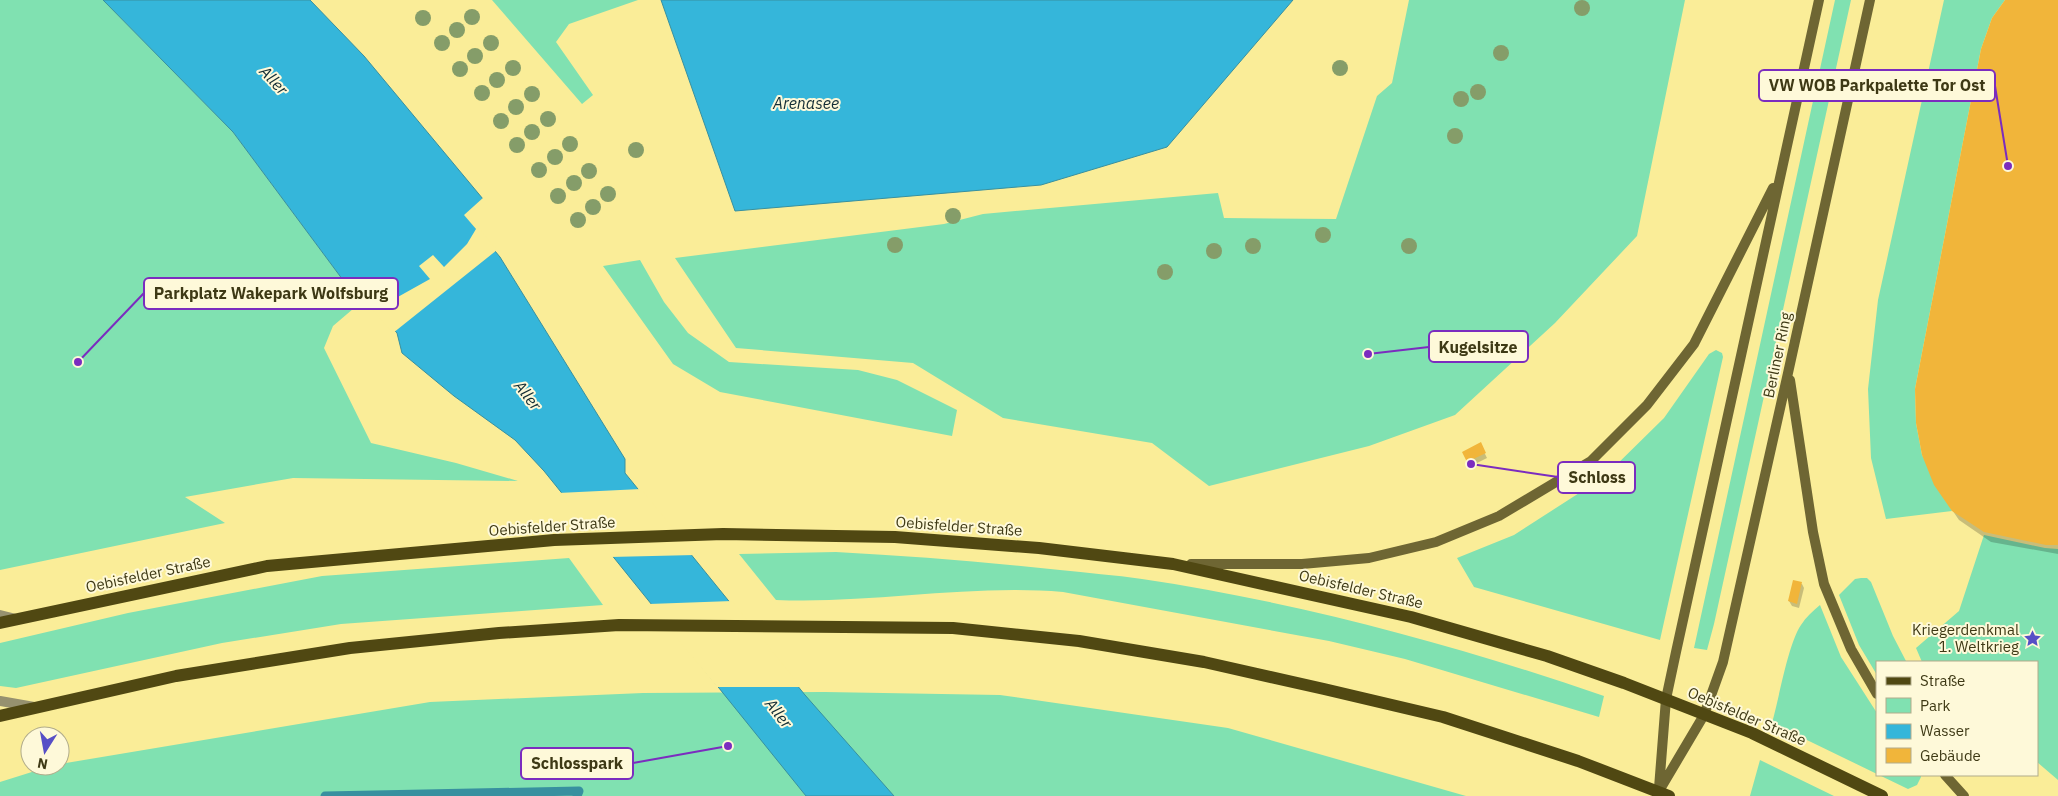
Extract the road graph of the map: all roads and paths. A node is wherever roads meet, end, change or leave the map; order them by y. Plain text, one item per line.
1 (1819, 0) edge
2 (1870, 0) edge
3 (1780, 176) junction
4 (1788, 373) junction
5 (1173, 564) junction
6 (0, 615) edge
7 (16, 619) junction
8 (0, 623) edge
9 (1876, 692) edge
10 (1666, 699) junction
11 (0, 701) edge
12 (36, 707) junction
13 (1704, 715) junction
14 (0, 716) edge
15 (1946, 776) edge
16 (1664, 794) edge
17 (1882, 796) edge
18 (1964, 796) edge

1 - 3 main road
2 - 4 main road, Berliner Ring
3 - 5 main road
3 - 10 main road
4 - 9 main road
4 - 13 main road, Berliner Ring
5 - 7 main road, Oebisfelder Straße
5 - 10 main road, Oebisfelder Straße
6 - 7 street
7 - 8 main road, Oebisfelder Straße
10 - 13 main road, Oebisfelder Straße
10 - 16 main road
11 - 12 street
12 - 14 main road
12 - 16 main road
13 - 16 main road, Berliner Ring
13 - 17 main road, Oebisfelder Straße
15 - 18 main road

